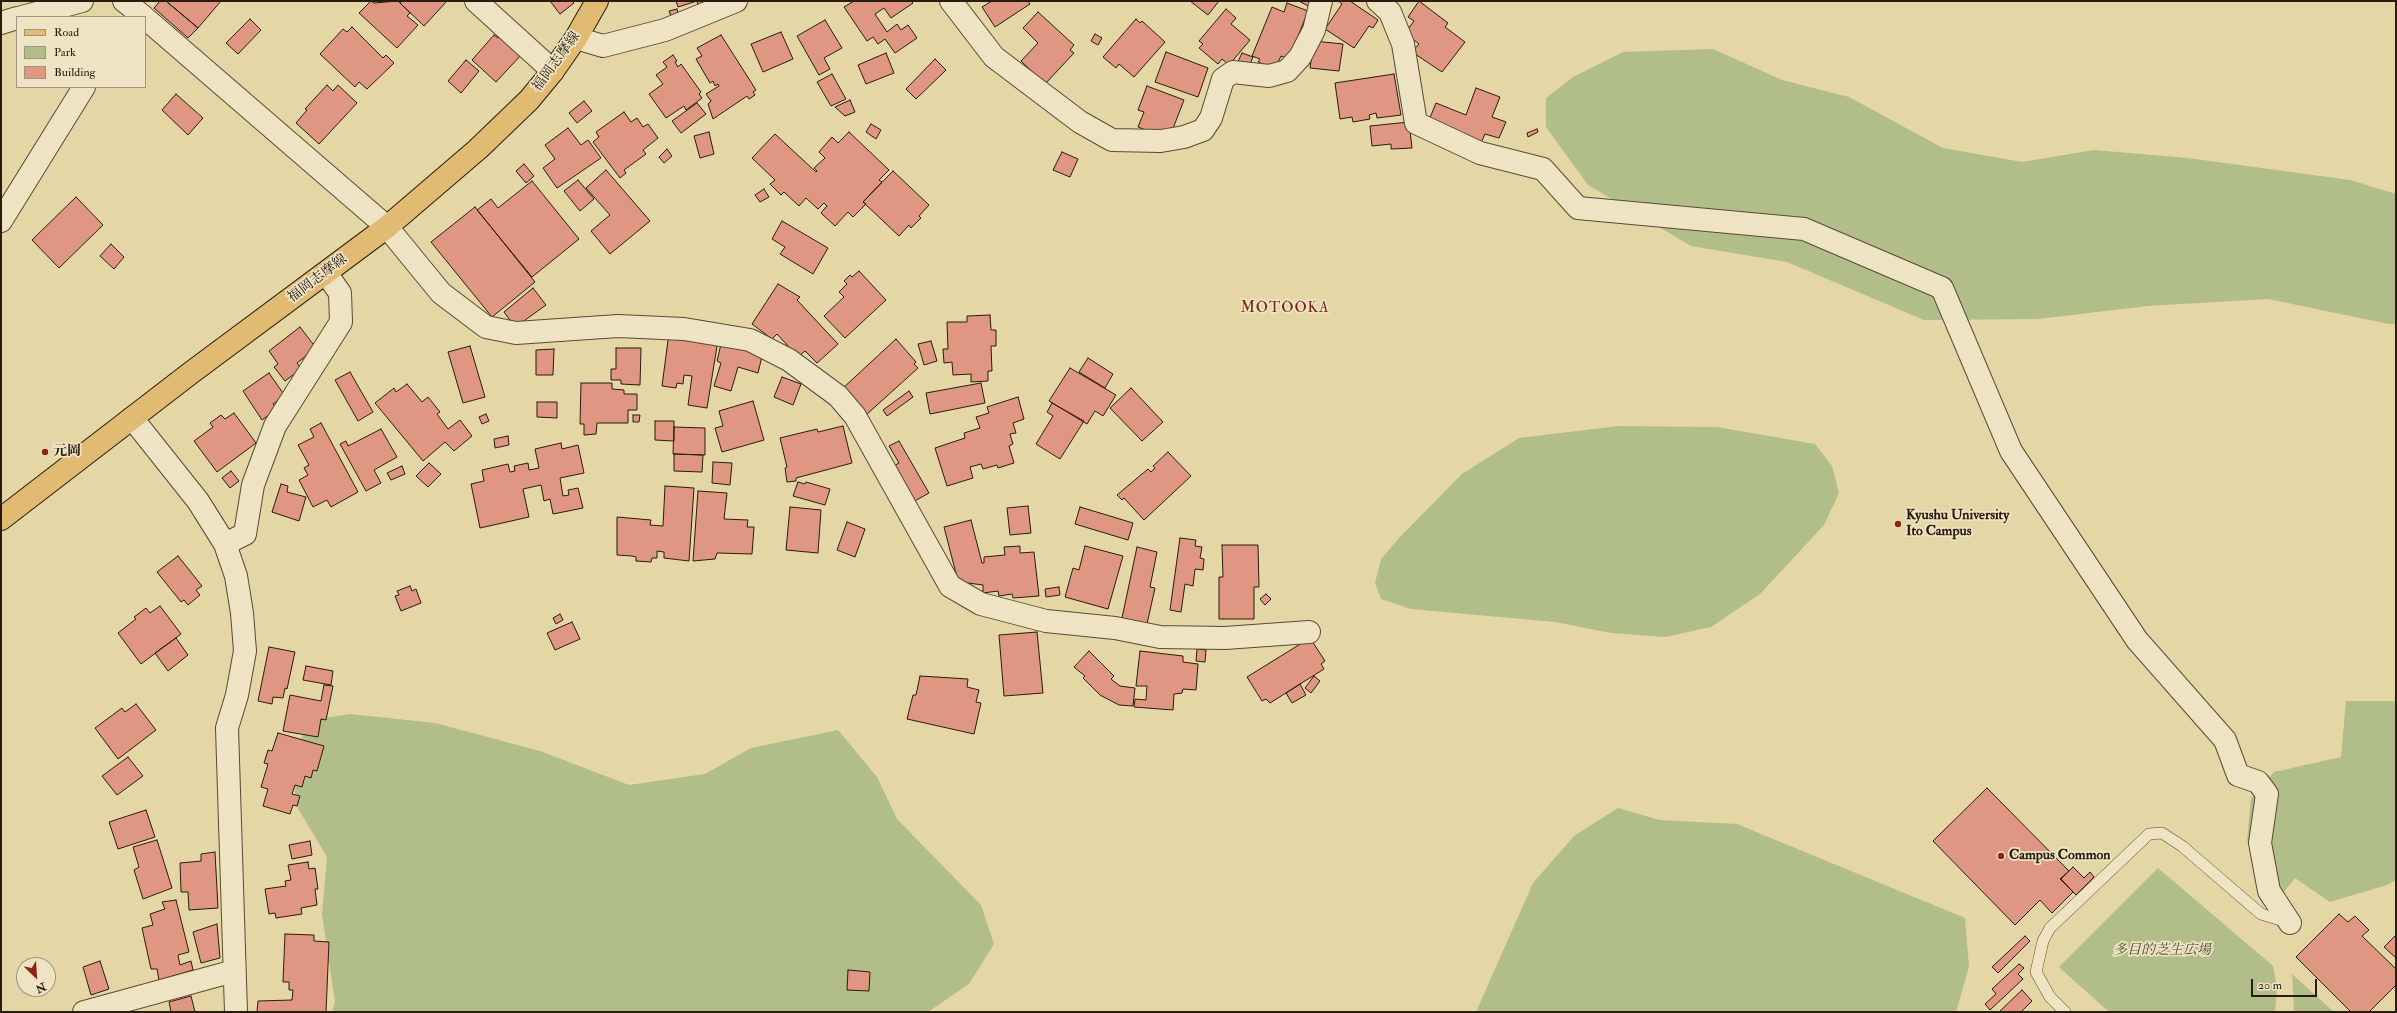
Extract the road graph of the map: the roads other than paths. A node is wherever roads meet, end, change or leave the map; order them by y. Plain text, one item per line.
1 (82, 1) edge
2 (476, 1) edge
3 (597, 1) edge
4 (736, 1) edge
5 (951, 1) edge
6 (1321, 1) edge
7 (1378, 1) edge
8 (26, 16) edge
9 (16, 18) edge
10 (146, 19) edge
11 (1, 23) edge
12 (576, 38) junction
13 (553, 71) junction
14 (83, 88) edge
15 (1, 221) edge
16 (387, 226) junction
17 (326, 273) junction
18 (132, 418) junction
19 (1, 519) edge
20 (225, 544) junction
21 (1309, 632) dead end
22 (2290, 923) joint
23 (234, 972) junction
24 (84, 1012) edge
25 (236, 1012) edge
26 (2065, 1012) edge

1 - 8 street
2 - 13 street
3 - 12 main road, 福岡志摩線
4 - 12 street
5 - 6 street
7 - 22 street
9 - 11 street
10 - 16 street
12 - 13 main road, 福岡志摩線
13 - 16 main road, 福岡志摩線
14 - 15 street
16 - 17 main road, 福岡志摩線
16 - 21 street
17 - 18 main road, 福岡志摩線
17 - 20 street
18 - 19 main road, 福岡志摩線
18 - 20 street
20 - 23 street
22 - 26 lane
23 - 24 street
23 - 25 street

